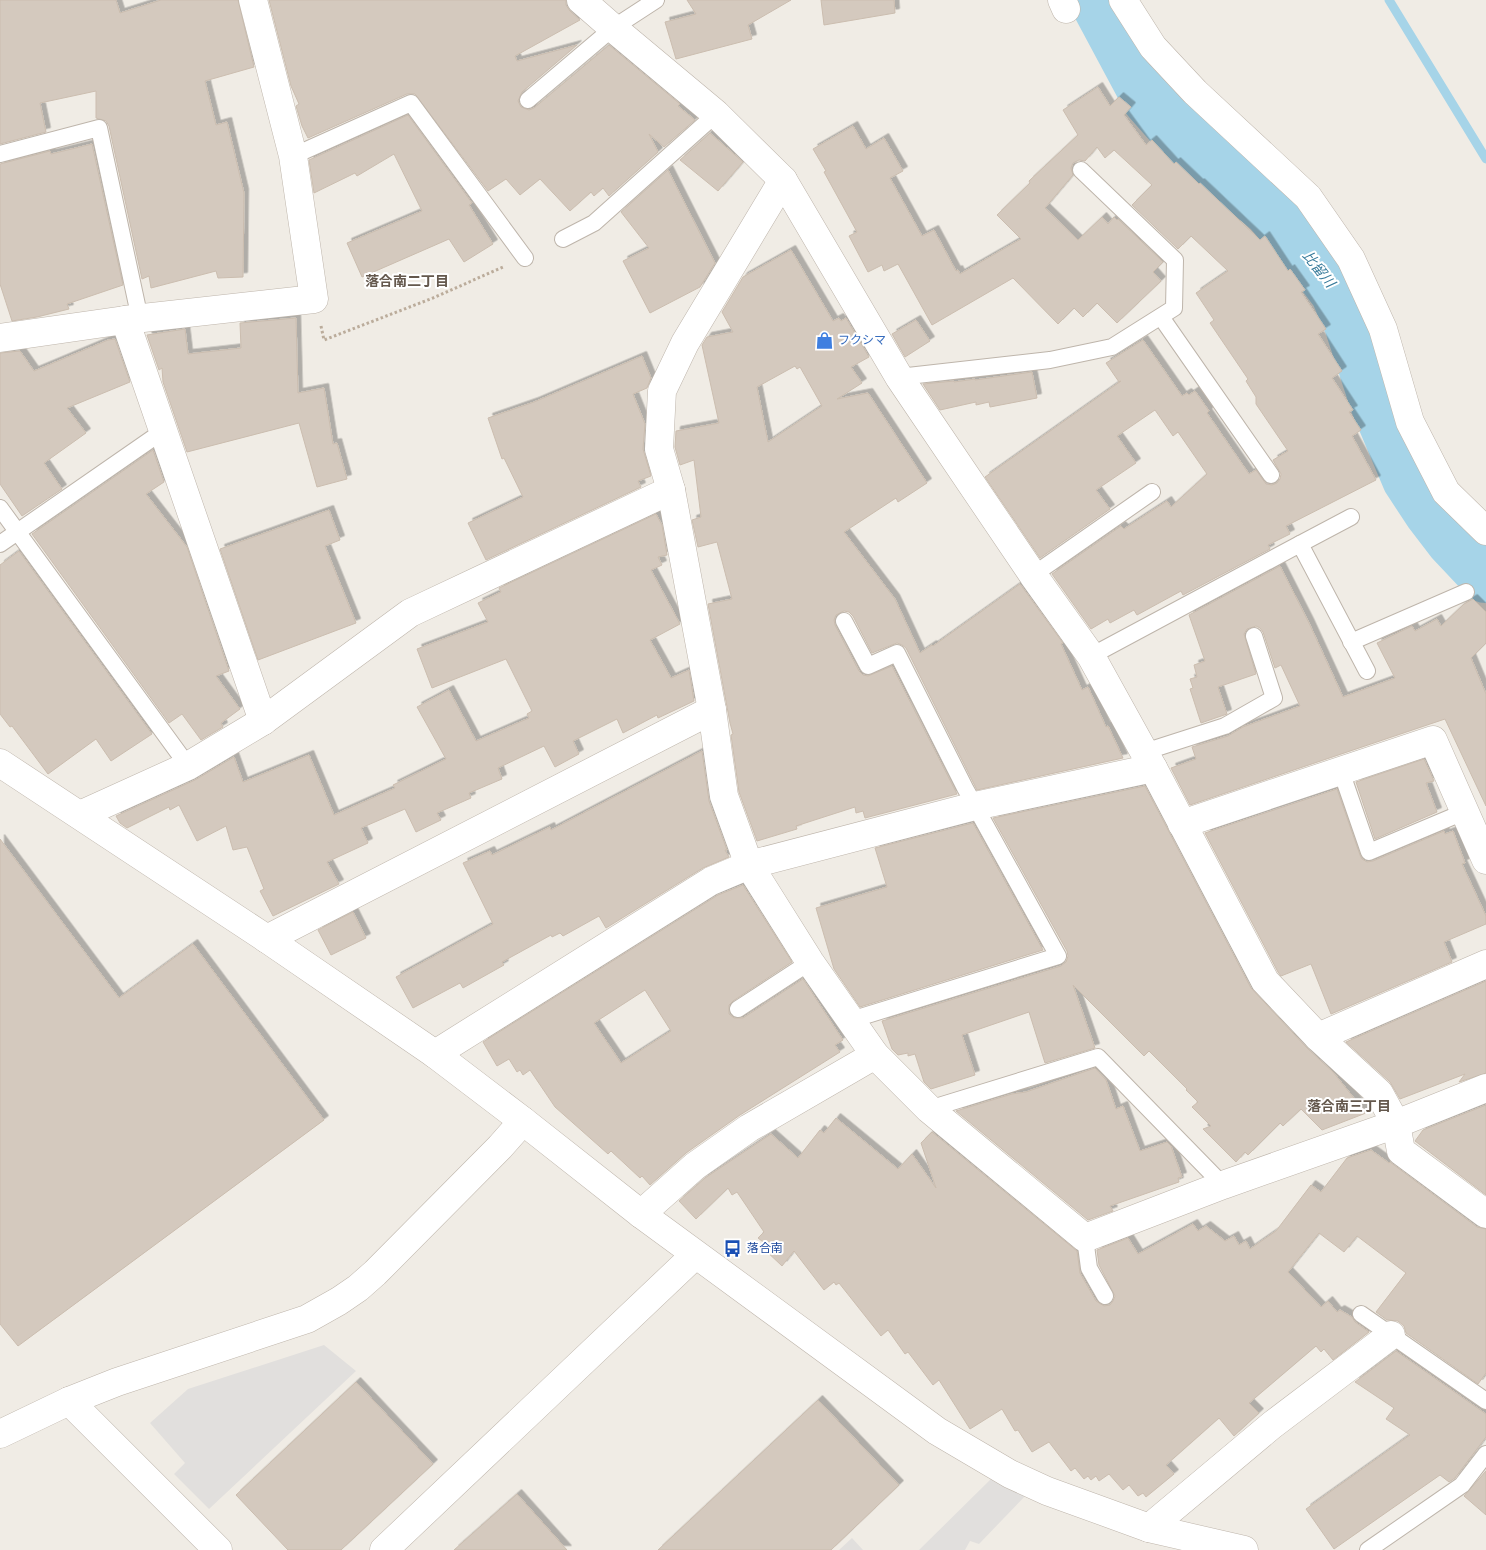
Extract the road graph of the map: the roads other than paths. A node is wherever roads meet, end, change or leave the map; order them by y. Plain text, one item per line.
1 (253, 0) edge
2 (582, 0) edge
3 (656, 0) edge
4 (1124, 0) edge
5 (613, 28) junction
6 (528, 100) dead end
7 (716, 114) junction
8 (0, 154) edge
9 (293, 156) junction
10 (1081, 170) dead end
11 (783, 180) junction
12 (562, 239) dead end
13 (525, 258) road end
14 (1161, 317) junction
15 (132, 319) junction
16 (0, 338) edge
17 (899, 377) junction
18 (164, 431) junction
19 (1271, 475) dead end
20 (671, 490) junction
21 (1152, 492) dead end
22 (0, 508) edge
23 (1351, 517) dead end
24 (1486, 531) edge
25 (17, 532) junction
26 (0, 544) edge
27 (1300, 544) junction
28 (1033, 575) junction
29 (1466, 592) dead end
30 (844, 621) dead end
31 (1254, 636) dead end
32 (1351, 642) junction
33 (1092, 656) junction
34 (1368, 671) dead end
35 (712, 710) junction
36 (263, 721) junction
37 (1149, 760) junction
38 (0, 763) edge
39 (188, 766) junction
40 (1341, 771) junction
41 (975, 806) junction
42 (1464, 812) junction
43 (80, 816) junction
44 (1182, 824) junction
45 (1486, 860) edge
46 (748, 865) junction
47 (267, 939) junction
48 (810, 962) junction
49 (1486, 964) edge
50 (738, 1009) dead end
51 (851, 1020) junction
52 (1318, 1037) junction
53 (435, 1054) junction
54 (875, 1054) junction
55 (1486, 1088) edge
56 (929, 1109) junction
57 (523, 1121) junction
58 (1396, 1124) junction
59 (1223, 1185) junction
60 (641, 1214) junction
61 (1486, 1214) edge
62 (1085, 1238) junction
63 (695, 1255) junction
64 (1105, 1296) dead end
65 (1361, 1314) dead end
66 (1391, 1335) junction
67 (69, 1400) junction
68 (1486, 1401) edge
69 (0, 1434) edge
70 (1486, 1454) edge
71 (1149, 1528) junction
72 (218, 1550) edge
73 (384, 1550) edge
74 (1244, 1550) edge
75 (1368, 1550) edge

1 - 9 street
2 - 5 street
3 - 5 lane
4 - 24 street
5 - 6 lane
5 - 7 street
7 - 11 street
7 - 12 lane
8 - 15 lane
9 - 13 lane
9 - 15 street
10 - 14 lane
11 - 17 street
11 - 20 street
14 - 17 lane
14 - 19 lane
15 - 16 street
15 - 18 street
17 - 28 street
18 - 25 lane
18 - 36 street
20 - 35 street
20 - 36 street
21 - 28 lane
22 - 25 lane
23 - 27 lane
25 - 26 lane
25 - 39 lane
27 - 32 lane
27 - 33 lane
28 - 33 street
29 - 32 lane
30 - 41 lane
31 - 37 lane
32 - 34 lane
33 - 37 street
35 - 46 street
35 - 47 street
36 - 39 street
37 - 41 street
37 - 44 street
38 - 43 street
39 - 43 street
40 - 42 street
40 - 42 lane
40 - 44 street
41 - 46 street
41 - 51 lane
42 - 45 street
43 - 47 street
44 - 52 street
46 - 48 street
46 - 53 street
47 - 53 street
48 - 50 lane
48 - 51 street
49 - 52 street
51 - 54 street
52 - 58 street
53 - 57 street
54 - 56 street
54 - 60 street
55 - 58 street
56 - 59 lane
56 - 62 street
57 - 60 street
57 - 67 street
58 - 59 street
58 - 61 street
59 - 62 street
60 - 63 street
62 - 64 lane
63 - 71 street
63 - 73 street
65 - 66 lane
66 - 68 lane
66 - 71 street
67 - 69 street
67 - 72 street
70 - 75 lane
71 - 74 street

